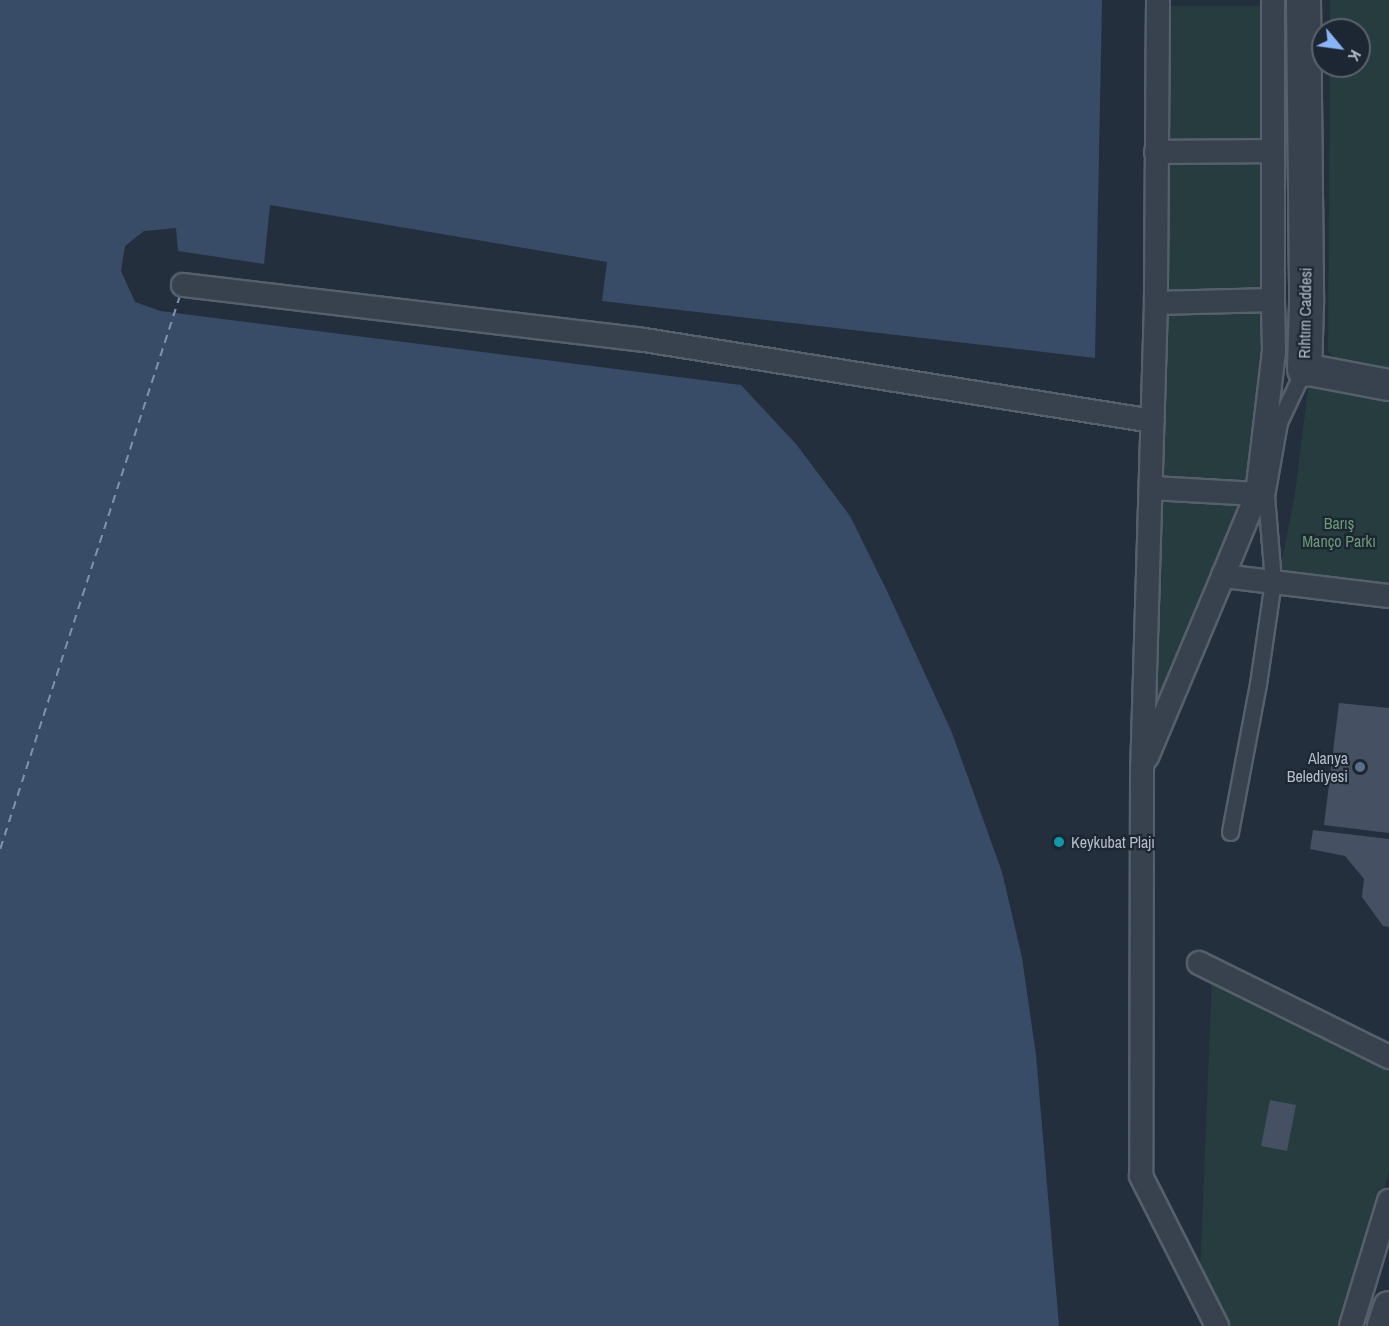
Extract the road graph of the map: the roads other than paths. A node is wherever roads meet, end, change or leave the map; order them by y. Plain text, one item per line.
1 (1158, 0) edge
2 (1273, 0) edge
3 (1303, 0) edge
4 (1273, 151) junction
5 (1156, 152) junction
6 (183, 285) dead end
7 (1273, 300) junction
8 (1156, 303) junction
9 (1304, 369) junction
10 (1389, 385) edge
11 (1153, 421) junction
12 (1152, 488) junction
13 (1257, 494) junction
14 (1223, 576) junction
15 (1273, 581) junction
16 (1389, 596) edge
17 (1142, 770) junction
18 (1230, 831) dead end
19 (1199, 963) dead end
20 (1389, 1057) edge
21 (1389, 1201) edge
22 (1389, 1307) edge
23 (1217, 1326) edge
24 (1351, 1326) edge
25 (1383, 1326) edge

1 - 5 street
2 - 4 street
3 - 9 street, Rıhtım Caddesi
4 - 5 street
4 - 7 street
5 - 8 street
6 - 11 street
7 - 8 street
7 - 13 street
8 - 11 street
9 - 10 street
9 - 15 lane, Rıhtım Caddesi
11 - 12 street
12 - 13 street
12 - 17 street
13 - 14 street
14 - 15 street
14 - 17 street
15 - 16 street
15 - 18 lane, Rıhtım Caddesi
17 - 23 street
19 - 20 street
21 - 24 street
22 - 25 street

